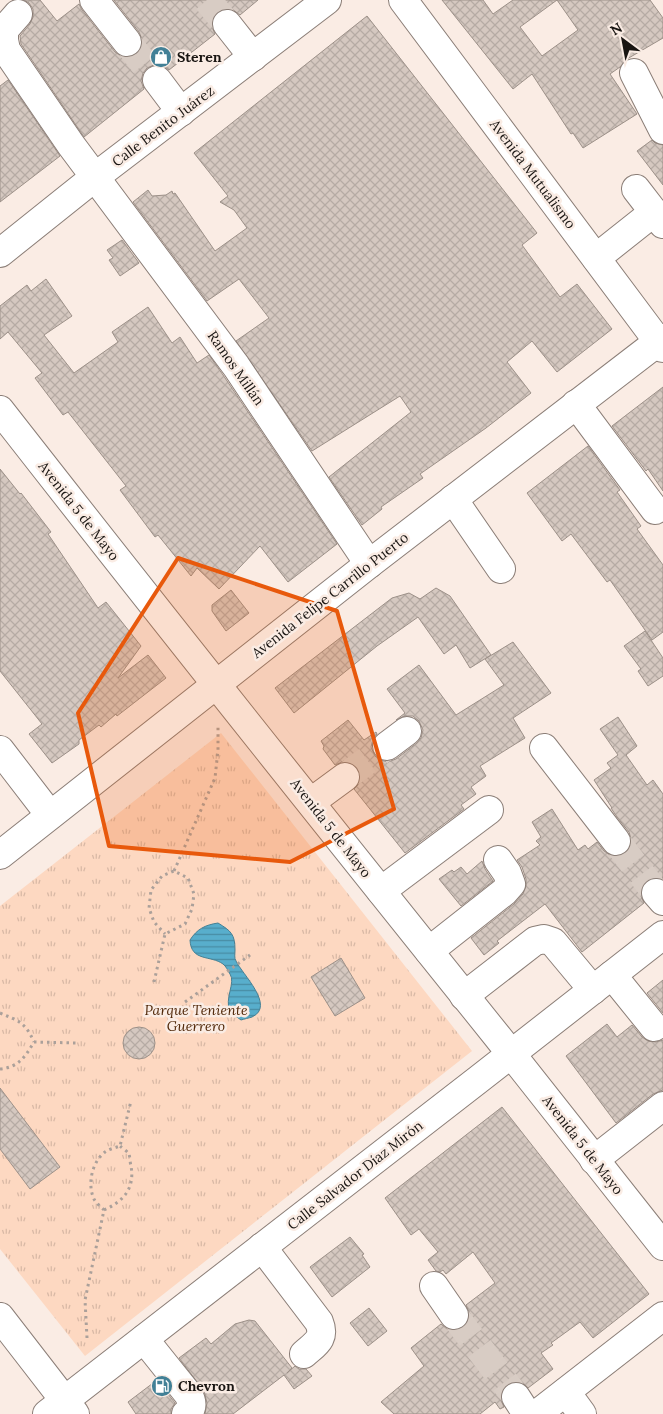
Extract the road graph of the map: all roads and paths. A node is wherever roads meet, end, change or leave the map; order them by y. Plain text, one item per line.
1 (94, 0) edge
2 (327, 0) edge
3 (403, 0) edge
4 (18, 14) dead end
5 (227, 24) tunnel mouth
6 (127, 42) tunnel mouth
7 (253, 57) junction
8 (634, 73) dead end
9 (157, 80) tunnel mouth
10 (181, 112) junction
11 (663, 130) edge
12 (95, 177) junction
13 (636, 189) dead end
14 (658, 218) edge
15 (0, 253) edge
16 (596, 258) junction
17 (661, 343) edge
18 (576, 404) junction
19 (0, 410) edge
20 (453, 499) junction
21 (655, 510) dead end
22 (369, 564) junction
23 (501, 569) dead end
24 (216, 683) junction
25 (218, 722) dead end
26 (544, 748) dead end
27 (0, 750) edge
28 (345, 777) tunnel mouth
29 (311, 802) junction
30 (489, 810) dead end
31 (50, 815) junction
32 (616, 841) tunnel mouth
33 (0, 856) edge
34 (498, 860) dead end
35 (174, 871) junction
36 (381, 891) junction
37 (165, 934) junction
38 (663, 935) edge
39 (429, 951) junction
40 (250, 955) dead end
41 (154, 982) dead end
42 (602, 982) junction
43 (464, 996) junction
44 (185, 1002) dead end
45 (0, 1014) edge
46 (654, 1027) dead end
47 (34, 1042) junction
48 (78, 1042) dead end
49 (511, 1054) junction
50 (0, 1069) edge
51 (132, 1101) dead end
52 (663, 1106) edge
53 (120, 1146) junction
54 (594, 1160) junction
55 (104, 1210) junction
56 (663, 1246) edge
57 (262, 1248) junction
58 (434, 1286) dead end
59 (454, 1315) tunnel mouth
60 (663, 1316) edge
61 (0, 1317) edge
62 (87, 1338) dead end
63 (144, 1339) junction
64 (304, 1354) dead end
65 (566, 1392) junction
66 (62, 1409) edge
67 (186, 1414) edge
68 (538, 1414) edge
69 (582, 1414) edge

1 - 6 main road
2 - 7 main road, Calle Benito Juárez
3 - 16 main road, Avenida Mutualismo
4 - 12 main road, Ramos Millán
5 - 7 main road
7 - 10 main road, Calle Benito Juárez
8 - 11 main road
9 - 10 main road
10 - 12 main road, Calle Benito Juárez
12 - 15 main road, Calle Benito Juárez
12 - 22 main road, Ramos Millán
13 - 14 main road
14 - 16 main road
16 - 17 main road, Avenida Mutualismo
17 - 18 main road, Avenida Felipe Carrillo Puerto
18 - 20 main road, Avenida Felipe Carrillo Puerto
18 - 21 main road
19 - 24 main road, Avenida 5 de Mayo
20 - 22 main road, Avenida Felipe Carrillo Puerto
20 - 23 main road
22 - 24 main road, Avenida Felipe Carrillo Puerto
24 - 29 main road, Avenida 5 de Mayo
24 - 31 main road, Avenida Felipe Carrillo Puerto
25 - 35 path
26 - 32 main road
27 - 31 main road
28 - 29 main road
29 - 36 main road, Avenida 5 de Mayo
30 - 36 main road
31 - 33 main road, Avenida Felipe Carrillo Puerto
34 - 39 main road
35 - 37 path
35 - 37 path
36 - 39 main road, Avenida 5 de Mayo
37 - 41 path
38 - 42 main road, Calle Salvador Díaz Mirón
39 - 43 main road, Avenida 5 de Mayo
40 - 44 path
42 - 43 main road
42 - 46 main road
42 - 49 main road, Calle Salvador Díaz Mirón
43 - 49 main road, Avenida 5 de Mayo
45 - 47 path
47 - 48 path
47 - 50 path
49 - 54 main road, Avenida 5 de Mayo
49 - 57 main road, Calle Salvador Díaz Mirón
51 - 53 path
52 - 54 main road
53 - 55 path
53 - 55 path
54 - 56 main road, Avenida 5 de Mayo
55 - 62 path
57 - 63 main road, Calle Salvador Díaz Mirón
57 - 64 main road
58 - 59 main road
60 - 65 main road
61 - 66 main road
63 - 66 main road, Calle Salvador Díaz Mirón
63 - 67 main road
65 - 68 main road
65 - 69 main road

